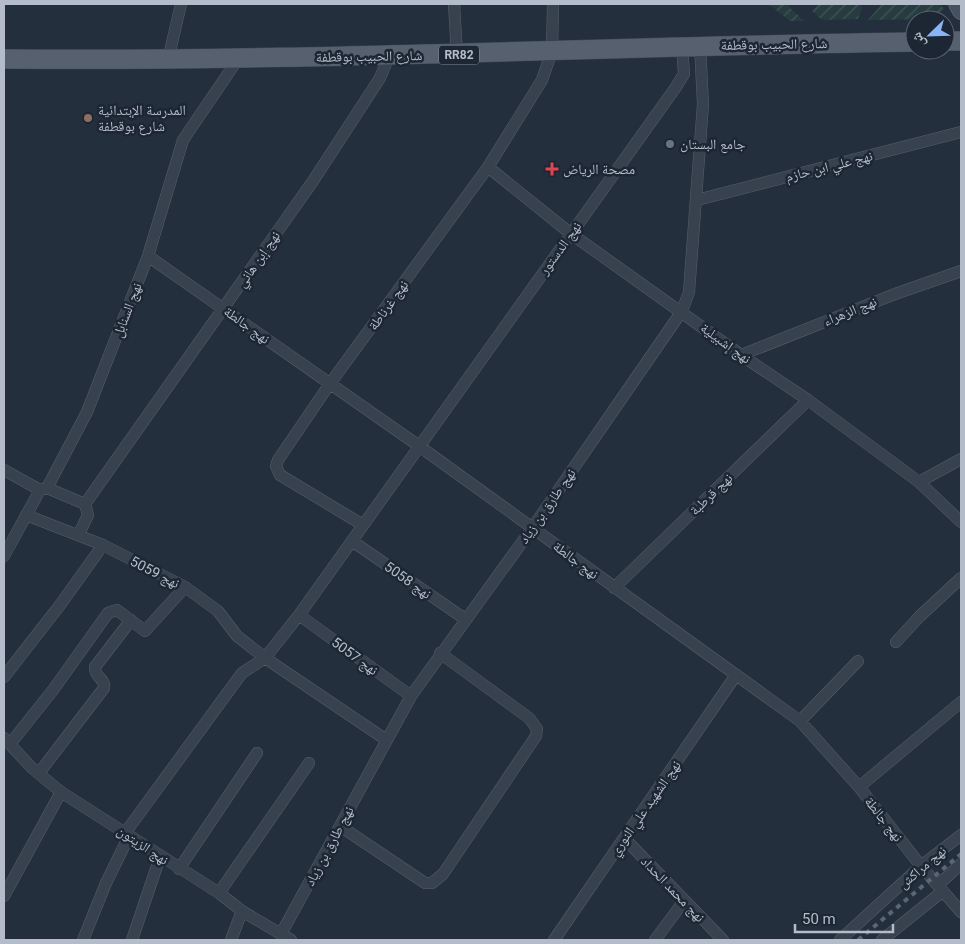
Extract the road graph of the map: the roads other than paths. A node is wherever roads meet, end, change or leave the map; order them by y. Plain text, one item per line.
1 (181, 4) edge
2 (454, 4) edge
3 (553, 4) edge
4 (958, 4) edge
5 (961, 11) edge
6 (905, 42) edge
7 (691, 45) junction
8 (552, 51) junction
9 (456, 55) junction
10 (389, 56) junction
11 (4, 59) edge
12 (238, 59) junction
13 (168, 60) junction
14 (961, 132) edge
15 (488, 168) junction
16 (697, 200) junction
17 (570, 233) junction
18 (148, 256) junction
19 (961, 271) edge
20 (224, 308) junction
21 (682, 311) junction
22 (741, 355) junction
23 (329, 385) junction
24 (808, 400) junction
25 (419, 446) junction
26 (961, 459) edge
27 (4, 470) edge
28 (919, 482) junction
29 (43, 489) junction
30 (85, 504) junction
31 (26, 515) junction
32 (961, 522) edge
33 (363, 524) junction
34 (532, 527) junction
35 (79, 534) junction
36 (352, 541) junction
37 (103, 545) junction
38 (4, 556) edge
39 (961, 578) edge
40 (185, 587) junction
41 (614, 588) junction
42 (299, 616) junction
43 (465, 619) junction
44 (131, 620) junction
45 (896, 642) dead end
46 (440, 654) junction
47 (265, 658) junction
48 (858, 661) dead end
49 (736, 676) junction
50 (4, 677) edge
51 (411, 696) junction
52 (959, 708) edge
53 (800, 721) junction
54 (5, 739) edge
55 (385, 739) junction
56 (257, 753) dead end
57 (308, 763) dead end
58 (39, 774) junction
59 (859, 787) junction
60 (62, 792) junction
61 (340, 826) junction
62 (127, 834) junction
63 (961, 835) edge
64 (624, 838) junction
65 (160, 857) junction
66 (961, 864) edge
67 (921, 866) junction
68 (179, 869) junction
69 (941, 888) junction
70 (218, 893) junction
71 (4, 896) edge
72 (684, 901) junction
73 (242, 911) junction
74 (961, 912) edge
75 (286, 937) edge
76 (83, 940) edge
77 (132, 940) edge
78 (231, 940) edge
79 (554, 940) edge
80 (655, 940) edge
81 (723, 940) edge
82 (840, 940) edge
83 (882, 940) edge

1 - 13 street
2 - 9 street
3 - 8 street, نهج غرناطة
4 - 5 main road
6 - 7 main road, شارع الحبيب بوقطفة / RR82
7 - 8 main road, شارع الحبيب بوقطفة / RR82
7 - 16 street, نهج طارق بن زياد
7 - 17 street, نهج الدستور
8 - 9 main road, شارع الحبيب بوقطفة / RR82
8 - 15 street, نهج غرناطة
9 - 10 main road, شارع الحبيب بوقطفة / RR82
10 - 12 main road, شارع الحبيب بوقطفة / RR82
10 - 20 street, نهج إبن هاني
11 - 13 main road, شارع الحبيب بوقطفة / RR82
12 - 13 main road, شارع الحبيب بوقطفة / RR82
12 - 18 street, نهج السنابل
14 - 16 street, نهج علي ابن حازم
15 - 17 street, نهج إشبيلية
15 - 23 street, نهج غرناطة
16 - 21 street, نهج طارق بن زياد
17 - 21 street, نهج إشبيلية
17 - 25 street, نهج الدستور
18 - 20 street, نهج جالطة
18 - 29 street, نهج السنابل
19 - 22 street, نهج الزهراء
20 - 23 street, نهج جالطة
20 - 30 street, نهج إبن هاني
21 - 22 street, نهج إشبيلية
21 - 34 street, نهج طارق بن زياد
22 - 24 street, نهج إشبيلية
23 - 25 street, نهج جالطة
23 - 33 street, نهج غرناطة
24 - 28 street, نهج إشبيلية
24 - 41 street, نهج قرطبة
25 - 33 street, نهج الدستور
25 - 34 street, نهج جالطة
26 - 28 street
27 - 29 street
28 - 32 street, نهج إشبيلية
29 - 30 street
29 - 31 street, نهج السنابل
30 - 35 street, نهج إبن هاني
31 - 35 street, نهج 5059
31 - 38 street, نهج السنابل
33 - 36 street, نهج الدستور
34 - 41 street, نهج جالطة
34 - 43 street, نهج طارق بن زياد
35 - 37 street, نهج 5059
36 - 42 street, نهج الدستور
36 - 43 street, نهج 5058
37 - 40 street, نهج 5059
37 - 50 street
39 - 45 street
40 - 44 street
40 - 47 street, نهج 5059
41 - 49 street, نهج جالطة
42 - 47 street, نهج الدستور
42 - 51 street, نهج 5057
43 - 46 street, نهج طارق بن زياد
44 - 54 street
44 - 58 street
46 - 51 street, نهج طارق بن زياد
46 - 61 street
47 - 55 street, نهج 5059
47 - 62 street, نهج الدستور
48 - 53 street
49 - 53 street, نهج جالطة
49 - 64 street, نهج الشهيد علي النوري
51 - 55 street, نهج طارق بن زياد
52 - 59 street
53 - 59 street, نهج جالطة
54 - 58 street, نهج الزيتون
55 - 61 street, نهج طارق بن زياد
56 - 68 street
57 - 70 street
58 - 60 street, نهج الزيتون
59 - 67 street, نهج جالطة
60 - 62 street, نهج الزيتون
60 - 71 street
61 - 75 street, نهج طارق بن زياد
62 - 65 street, نهج الزيتون
62 - 76 street, نهج الدستور
63 - 67 street, نهج مراكش
64 - 72 street, نهج محمد الحداد
64 - 79 street, نهج الشهيد علي النوري
65 - 68 street, نهج الزيتون
65 - 77 street
66 - 69 street
67 - 69 street, نهج جالطة
67 - 82 street, نهج مراكش
68 - 70 street, نهج الزيتون
69 - 74 street, نهج جالطة
69 - 83 street
70 - 73 street, نهج الزيتون
72 - 80 street
72 - 81 street, نهج محمد الحداد
73 - 75 street, نهج الزيتون
73 - 78 street

